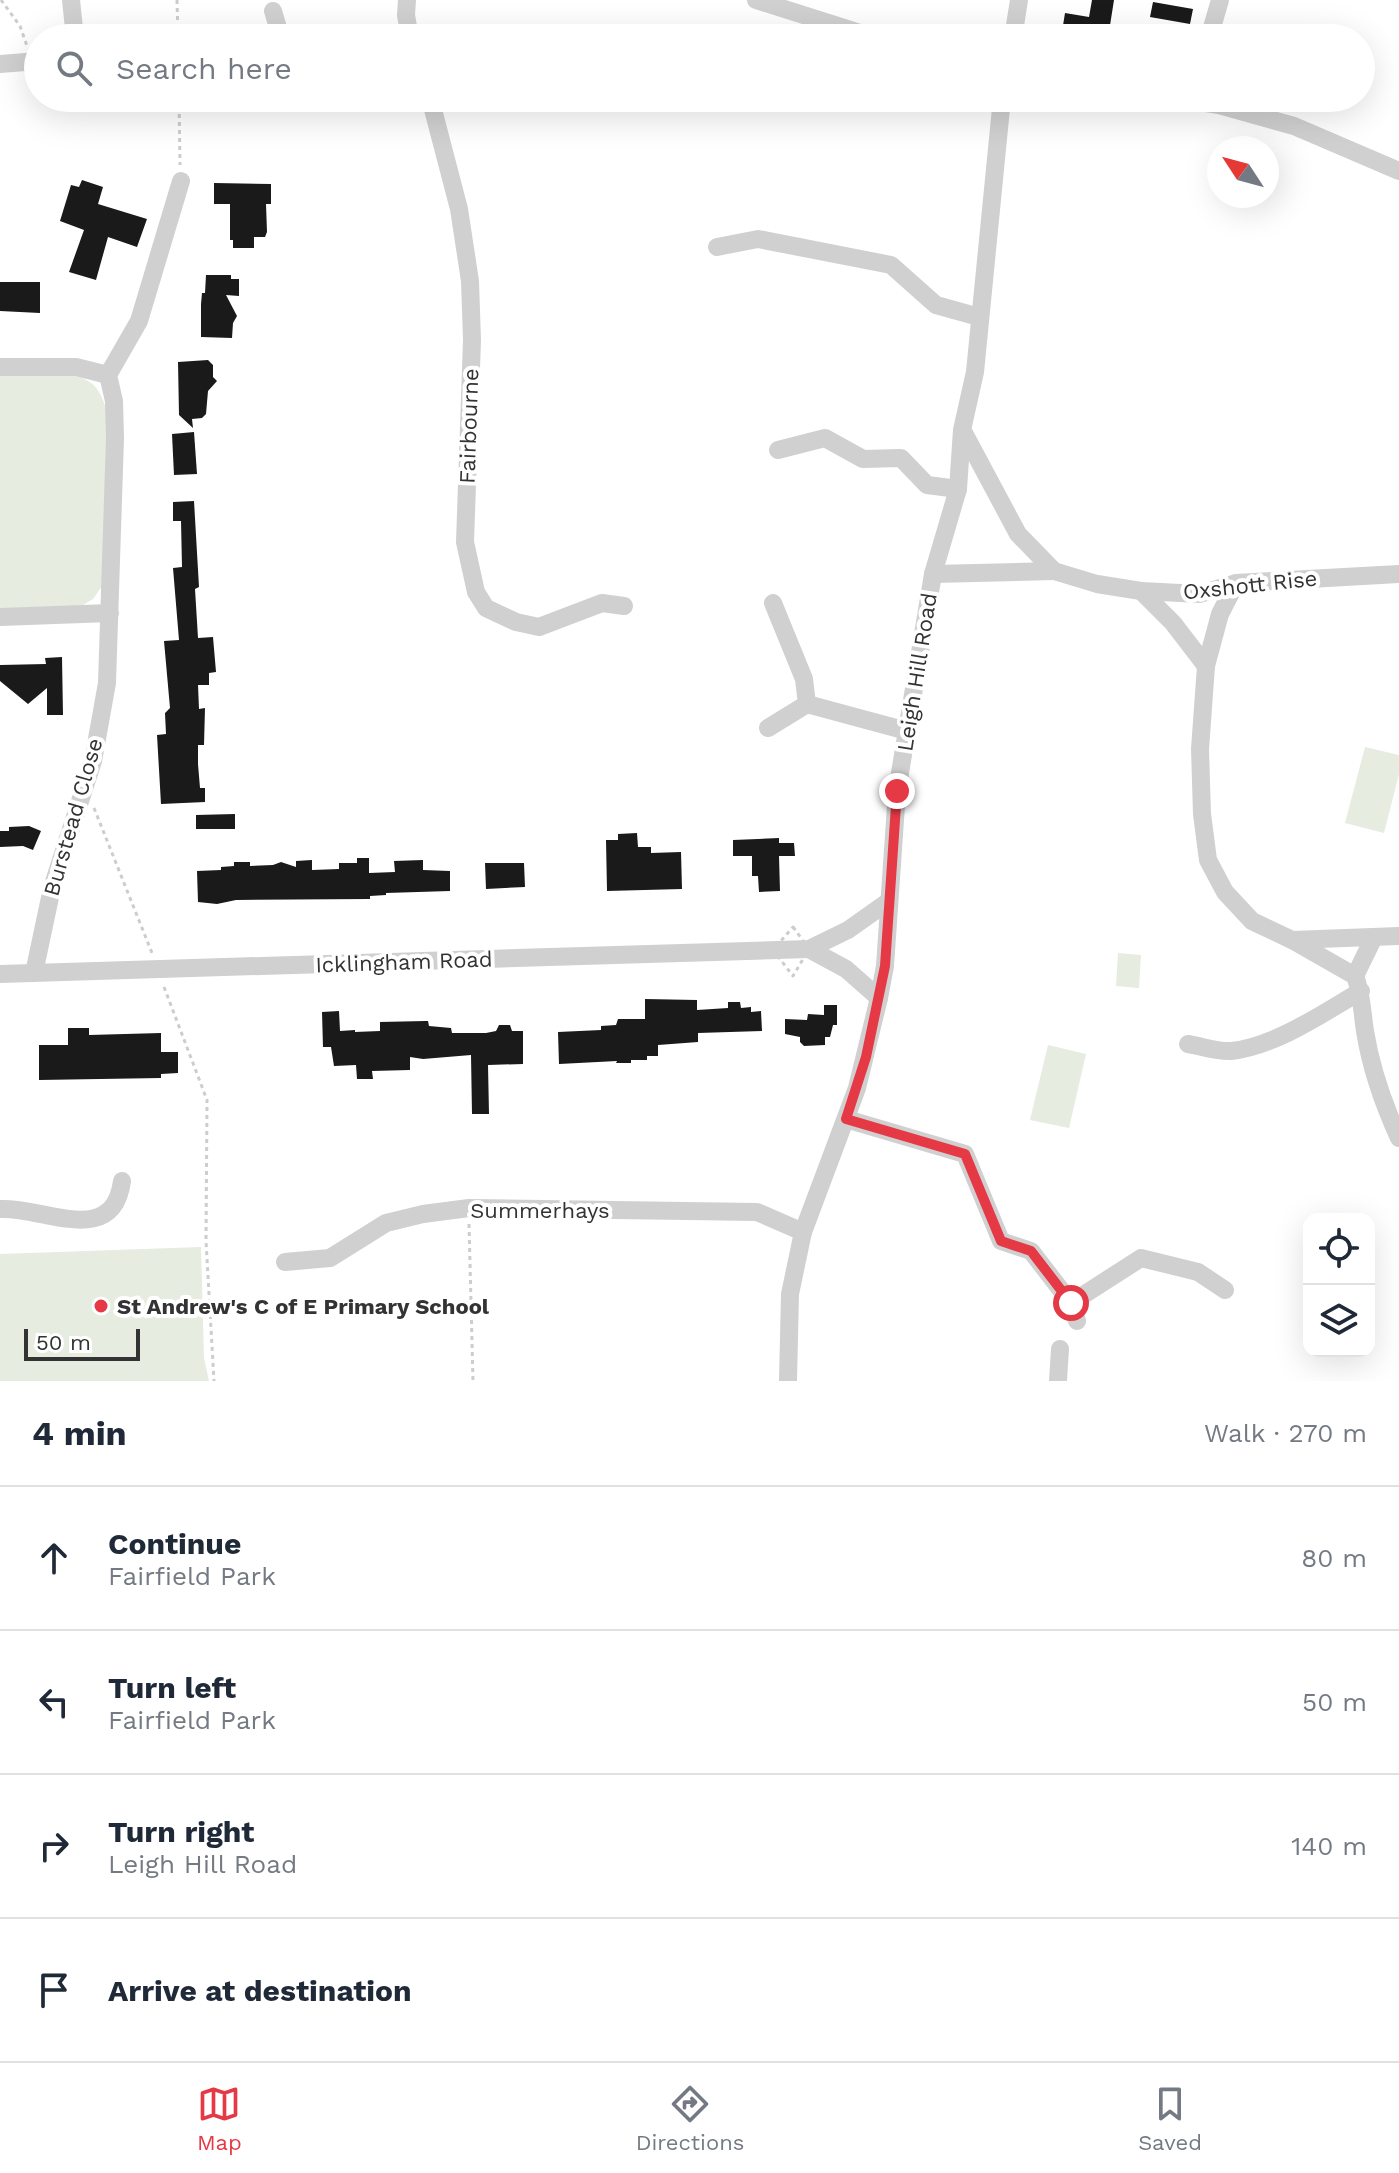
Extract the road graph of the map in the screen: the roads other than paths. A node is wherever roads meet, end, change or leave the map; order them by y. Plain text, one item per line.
1 (71, 0) edge
2 (407, 0) edge
3 (756, 0) edge
4 (1019, 0) edge
5 (1220, 0) edge
6 (273, 11) dead end
7 (74, 24) edge
8 (277, 24) edge
9 (407, 24) edge
10 (832, 24) edge
11 (1015, 24) edge
12 (1213, 24) edge
13 (24, 62) edge
14 (0, 64) edge
15 (434, 112) edge
16 (1001, 112) edge
17 (1238, 112) edge
18 (1399, 171) edge
19 (181, 181) road end
20 (717, 247) dead end
21 (979, 317) junction
22 (0, 367) edge
23 (108, 375) junction
24 (962, 430) junction
25 (778, 450) dead end
26 (958, 489) junction
27 (1054, 571) junction
28 (933, 574) junction
29 (1399, 574) edge
30 (1236, 583) junction
31 (1141, 591) junction
32 (773, 603) dead end
33 (624, 606) dead end
34 (110, 613) junction
35 (0, 617) edge
36 (1206, 666) junction
37 (807, 704) junction
38 (768, 728) dead end
39 (907, 731) junction
40 (889, 901) junction
41 (1399, 936) edge
42 (1374, 937) junction
43 (1292, 940) junction
44 (809, 949) junction
45 (34, 973) junction
46 (0, 974) edge
47 (1358, 983) junction
48 (879, 998) junction
49 (1188, 1044) dead end
50 (846, 1119) junction
51 (1399, 1138) edge
52 (122, 1181) dead end
53 (0, 1209) edge
54 (803, 1232) junction
55 (285, 1262) dead end
56 (1225, 1290) dead end
57 (1060, 1349) dead end
58 (788, 1381) edge
59 (1058, 1381) edge

1 - 7 street
2 - 9 street
3 - 10 street
4 - 11 street
5 - 12 street
6 - 8 street
13 - 14 street
15 - 33 street, Fairbourne
16 - 21 street, Leigh Hill Road
17 - 18 street
19 - 23 street
20 - 21 street
21 - 24 street, Leigh Hill Road
22 - 23 street
23 - 34 street, Burstead Close
24 - 26 street, Leigh Hill Road
24 - 27 street, Oxshott Rise
25 - 26 street
26 - 28 street, Leigh Hill Road
27 - 28 street, Oxshott Rise
27 - 31 street, Oxshott Rise
28 - 39 street, Leigh Hill Road
29 - 30 street, Oxshott Rise
30 - 31 street, Oxshott Rise
30 - 36 street
31 - 36 street
32 - 37 street
34 - 35 street
34 - 45 street, Burstead Close
36 - 43 street
37 - 38 street
37 - 39 street
39 - 40 street, Leigh Hill Road
40 - 44 street, Icklingham Road
40 - 48 street, Leigh Hill Road
41 - 42 street
42 - 43 street
42 - 47 street
43 - 47 street
44 - 45 street, Icklingham Road
44 - 48 street
45 - 46 street, Icklingham Road
47 - 49 street
47 - 51 street
48 - 50 street, Leigh Hill Road
50 - 54 street, Leigh Hill Road
50 - 56 street
52 - 53 street
54 - 55 street, Summerhays
54 - 58 street, Leigh Hill Road
57 - 59 street

